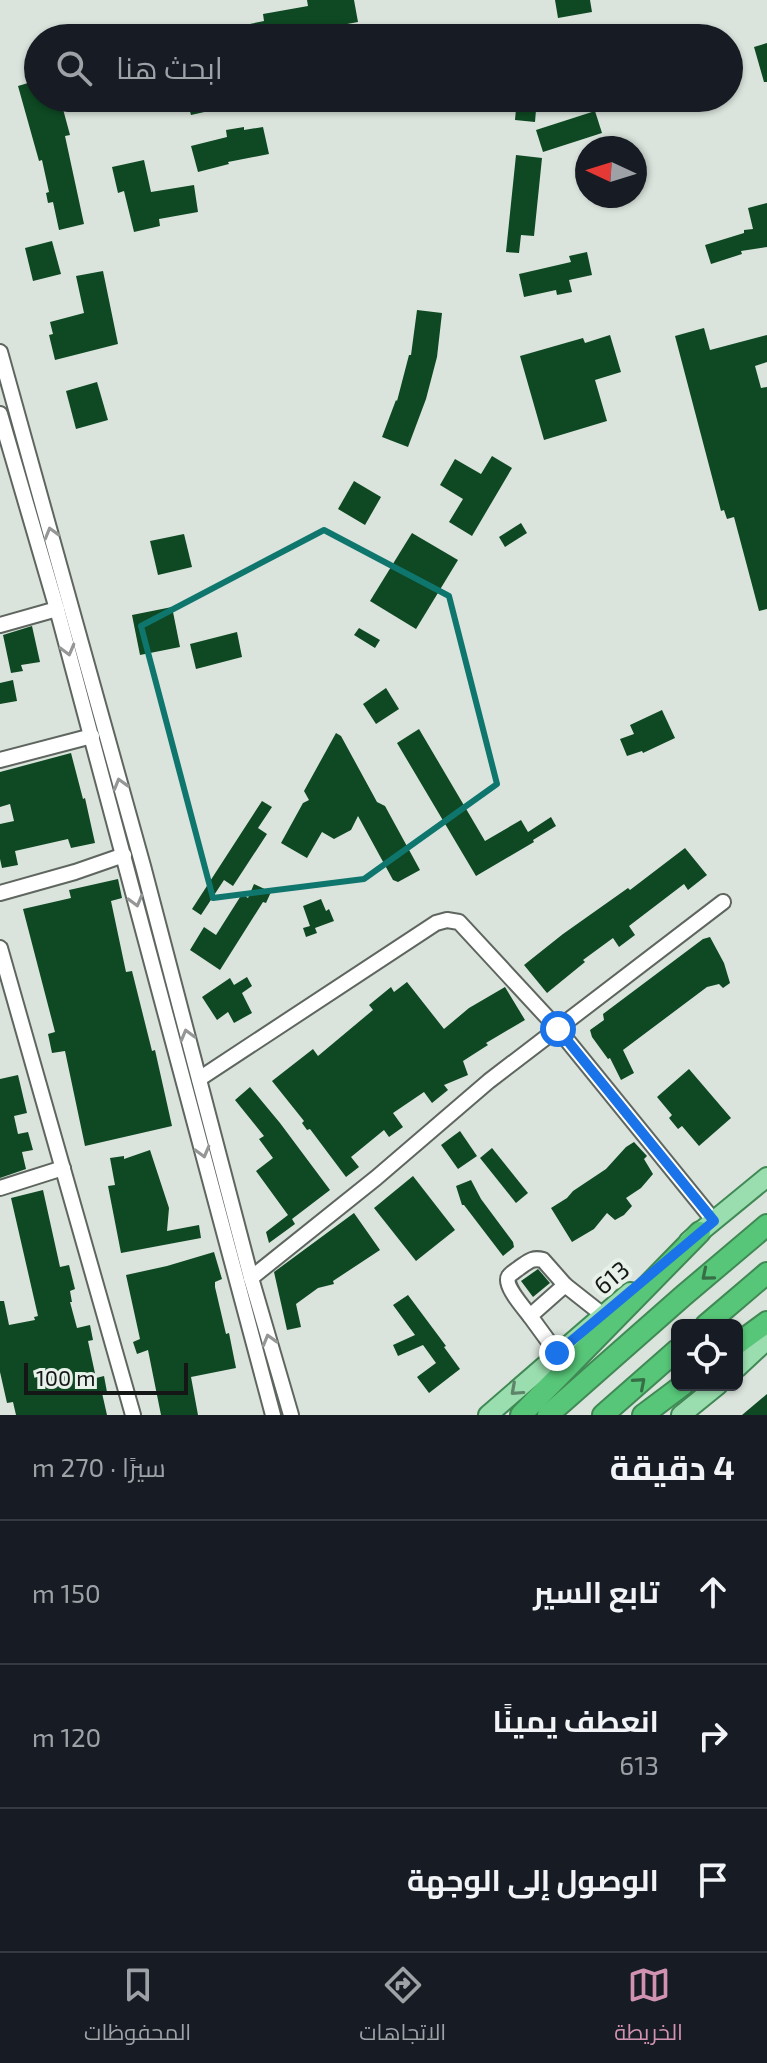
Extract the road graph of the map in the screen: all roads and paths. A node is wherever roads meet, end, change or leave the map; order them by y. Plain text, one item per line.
1 (0, 352) edge
2 (0, 414) edge
3 (57, 609) junction
4 (0, 625) edge
5 (92, 736) junction
6 (0, 760) edge
7 (124, 855) junction
8 (0, 893) edge
9 (723, 902) dead end
10 (0, 948) edge
11 (558, 1029) junction
12 (199, 1079) junction
13 (63, 1168) junction
14 (767, 1177) edge
15 (0, 1188) edge
16 (767, 1225) edge
17 (707, 1227) junction
18 (767, 1273) edge
19 (251, 1278) junction
20 (565, 1285) junction
21 (603, 1315) junction
22 (530, 1316) junction
23 (713, 1319) edge
24 (767, 1322) edge
25 (743, 1340) edge
26 (767, 1340) edge
27 (557, 1353) junction
28 (671, 1355) edge
29 (743, 1362) edge
30 (675, 1391) edge
31 (711, 1391) edge
32 (133, 1415) edge
33 (273, 1415) edge
34 (291, 1415) edge
35 (488, 1415) edge
36 (521, 1415) edge
37 (548, 1415) edge
38 (603, 1415) edge
39 (643, 1415) edge
40 (681, 1415) edge

12 -> 1 street
2 - 3 street
3 - 4 street
3 -> 5 street
5 - 6 street
5 - 7 street
7 - 8 street
7 -> 33 street
9 - 11 street
10 - 13 street
11 - 12 street
11 - 17 street
11 - 19 street
12 - 19 street
13 - 15 street
13 - 32 street
14 - 17 main road, 613
16 -> 37 highway
17 - 21 main road, 613
17 - 36 highway
18 - 23 highway
34 -> 19 street
20 - 21 street
20 - 22 street
20 - 22 street
21 - 27 main road, 613
22 - 27 street
24 - 25 highway
26 - 29 main road
27 -> 35 main road, 613
38 -> 28 highway
30 - 39 highway
31 - 40 main road

